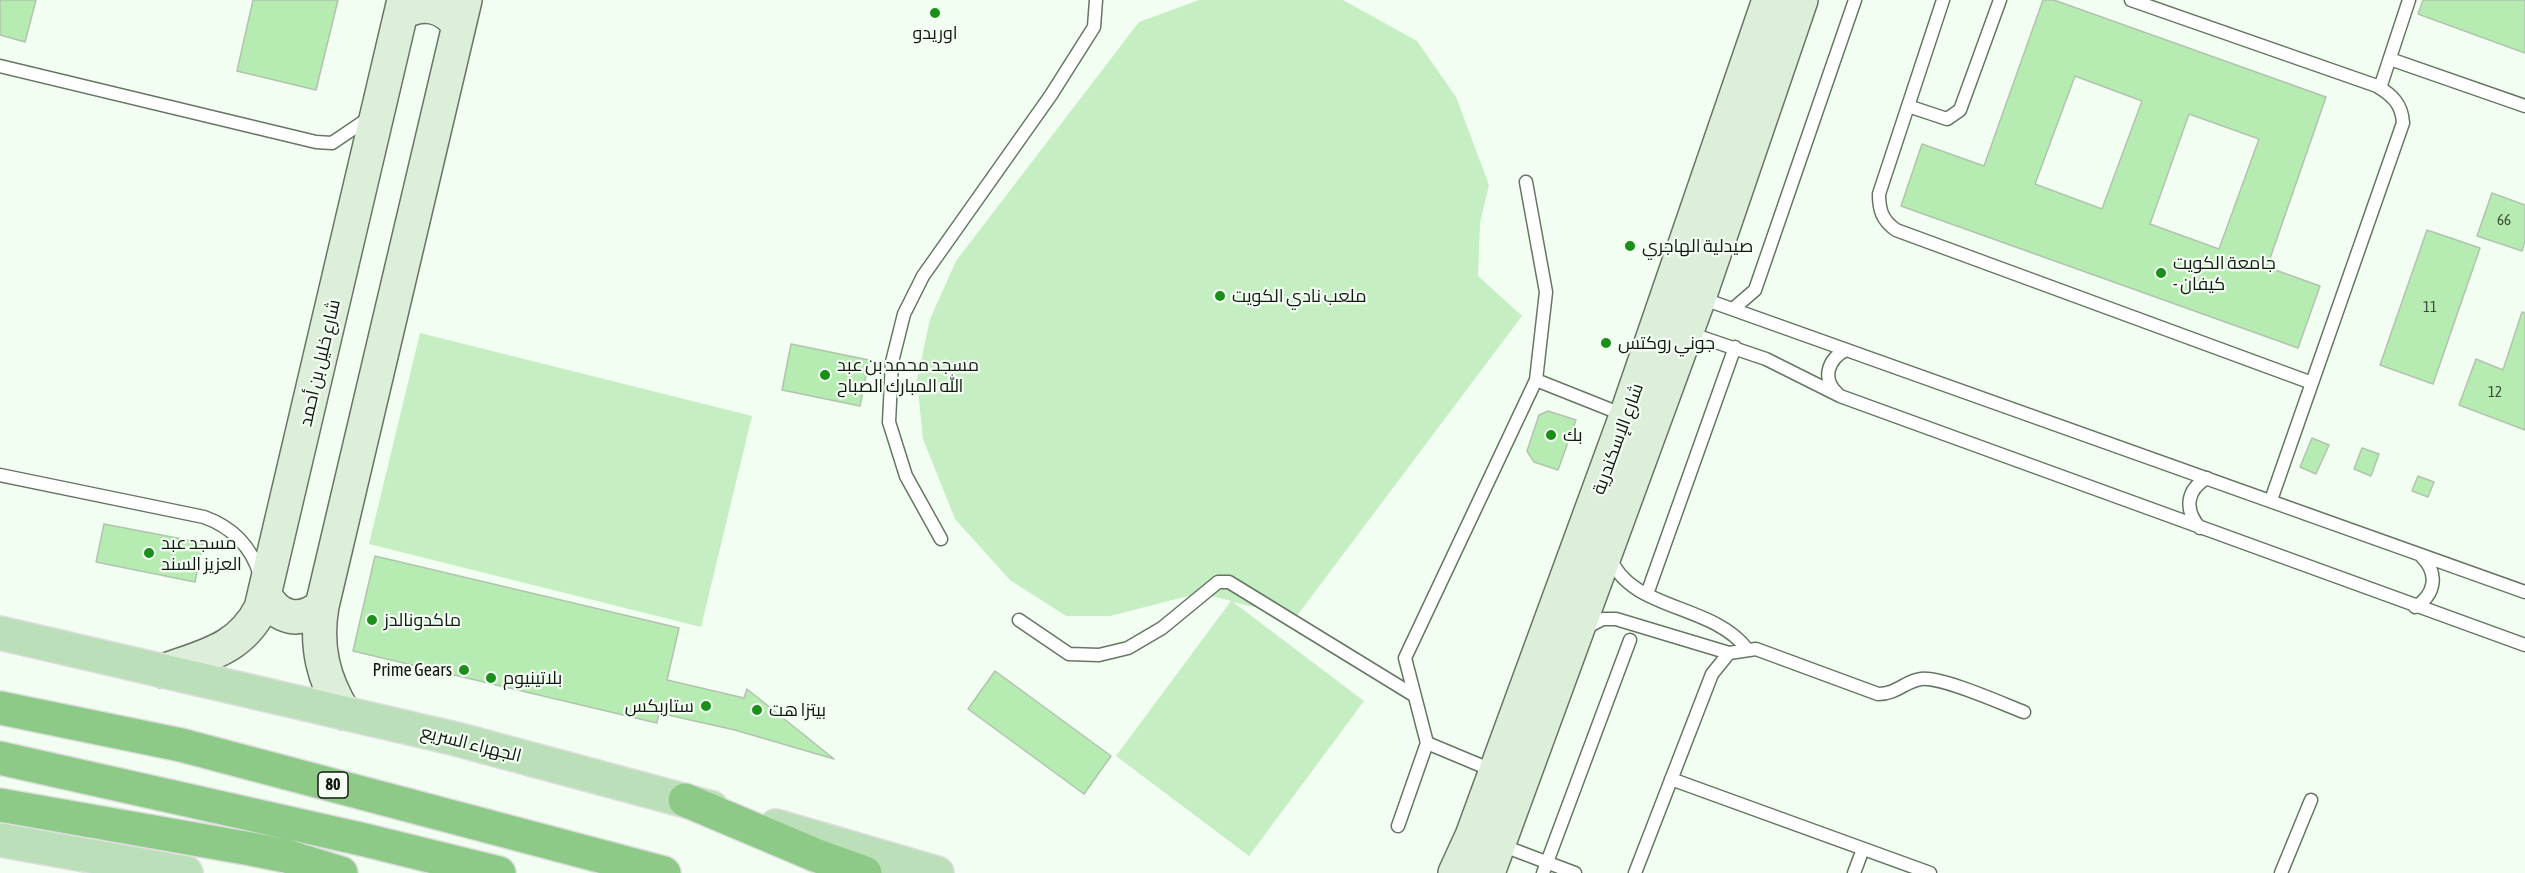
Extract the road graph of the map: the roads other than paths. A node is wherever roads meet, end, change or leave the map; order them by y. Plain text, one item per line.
1 (1096, 0) edge
2 (1769, 0) edge
3 (1801, 0) edge
4 (1855, 0) edge
5 (1943, 0) edge
6 (2000, 0) edge
7 (2134, 0) edge
8 (2409, 0) edge
9 (403, 7) edge
10 (462, 13) edge
11 (2390, 59) junction
12 (0, 66) edge
13 (2380, 88) junction
14 (1908, 106) junction
15 (2525, 106) edge
16 (380, 110) junction
17 (1526, 182) dead end
18 (1685, 293) junction
19 (1733, 309) junction
20 (1672, 328) junction
21 (1735, 347) junction
22 (1846, 350) junction
23 (1536, 380) junction
24 (2312, 383) junction
25 (1840, 396) junction
26 (1626, 416) junction
27 (0, 475) edge
28 (2207, 478) junction
29 (2271, 500) junction
30 (2200, 528) junction
31 (940, 539) dead end
32 (1607, 547) junction
33 (2422, 556) junction
34 (2525, 592) edge
35 (1647, 594) junction
36 (265, 595) junction
37 (322, 606) junction
38 (2415, 607) junction
39 (1019, 620) dead end
40 (0, 633) edge
41 (1574, 636) junction
42 (1630, 640) dead end
43 (2525, 645) edge
44 (1747, 649) junction
45 (1729, 654) junction
46 (164, 671) junction
47 (1415, 696) junction
48 (0, 708) edge
49 (2024, 712) dead end
50 (344, 713) junction
51 (1426, 743) junction
52 (0, 758) edge
53 (1494, 771) junction
54 (1671, 779) junction
55 (686, 800) junction
56 (2311, 800) dead end
57 (0, 806) edge
58 (1398, 826) dead end
59 (0, 840) edge
60 (1863, 849) junction
61 (1487, 851) edge
62 (1545, 868) edge
63 (1901, 868) edge
64 (186, 873) edge
65 (341, 873) edge
66 (499, 873) edge
67 (664, 873) edge
68 (865, 873) edge
69 (937, 873) edge
70 (1455, 873) edge
71 (1575, 873) edge
72 (1635, 873) edge
73 (1854, 873) edge
74 (1930, 873) edge
75 (2281, 873) edge

1 - 31 lane
2 - 18 street, شارع الإسكندرية
3 - 18 street, شارع الإسكندرية
4 - 19 lane
5 - 14 lane
6 - 14 lane
7 - 13 lane
8 - 11 lane
9 - 10 street
9 - 16 street, شارع خليل بن أحمد
10 - 37 street
11 - 13 lane
11 - 15 lane
12 - 16 lane
13 - 24 lane
14 - 24 lane
16 - 36 street, شارع خليل بن أحمد
17 - 23 lane
18 - 19 lane
18 - 20 street, شارع الإسكندرية
19 - 22 lane
20 - 21 lane
20 - 26 street, شارع الإسكندرية
20 - 32 street, شارع الإسكندرية
21 - 25 lane
21 - 35 lane
22 - 25 lane
22 - 28 lane
23 - 26 lane
23 - 47 lane
24 - 29 lane
25 - 30 lane
26 - 53 street, شارع الإسكندرية
27 - 36 lane
28 - 29 lane
28 - 30 lane
29 - 33 lane
30 - 38 lane
32 - 35 lane
32 - 41 street, شارع الإسكندرية
33 - 34 lane
33 - 38 lane
35 - 44 lane
36 - 37 street
36 - 46 street, شارع خليل بن أحمد
37 - 50 street
38 - 43 lane
39 - 47 lane
40 - 46 main road, الجهراء السريع
41 - 45 lane
41 - 61 street, شارع الإسكندرية
42 - 62 lane
44 - 45 lane
44 - 49 lane
45 - 54 lane
46 - 50 main road, الجهراء السريع
47 - 51 lane
48 - 67 highway, 80
50 - 55 main road, الجهراء السريع
51 - 53 lane
51 - 58 lane
52 - 66 highway
53 - 61 street, شارع الإسكندرية
54 - 60 lane
54 - 72 lane
55 - 68 highway
55 - 69 main road, الجهراء السريع
56 - 75 lane
57 - 65 highway
59 - 64 main road
60 - 63 lane
60 - 73 lane
61 - 62 lane
61 - 70 street, شارع الإسكندرية
62 - 71 lane
63 - 74 lane

